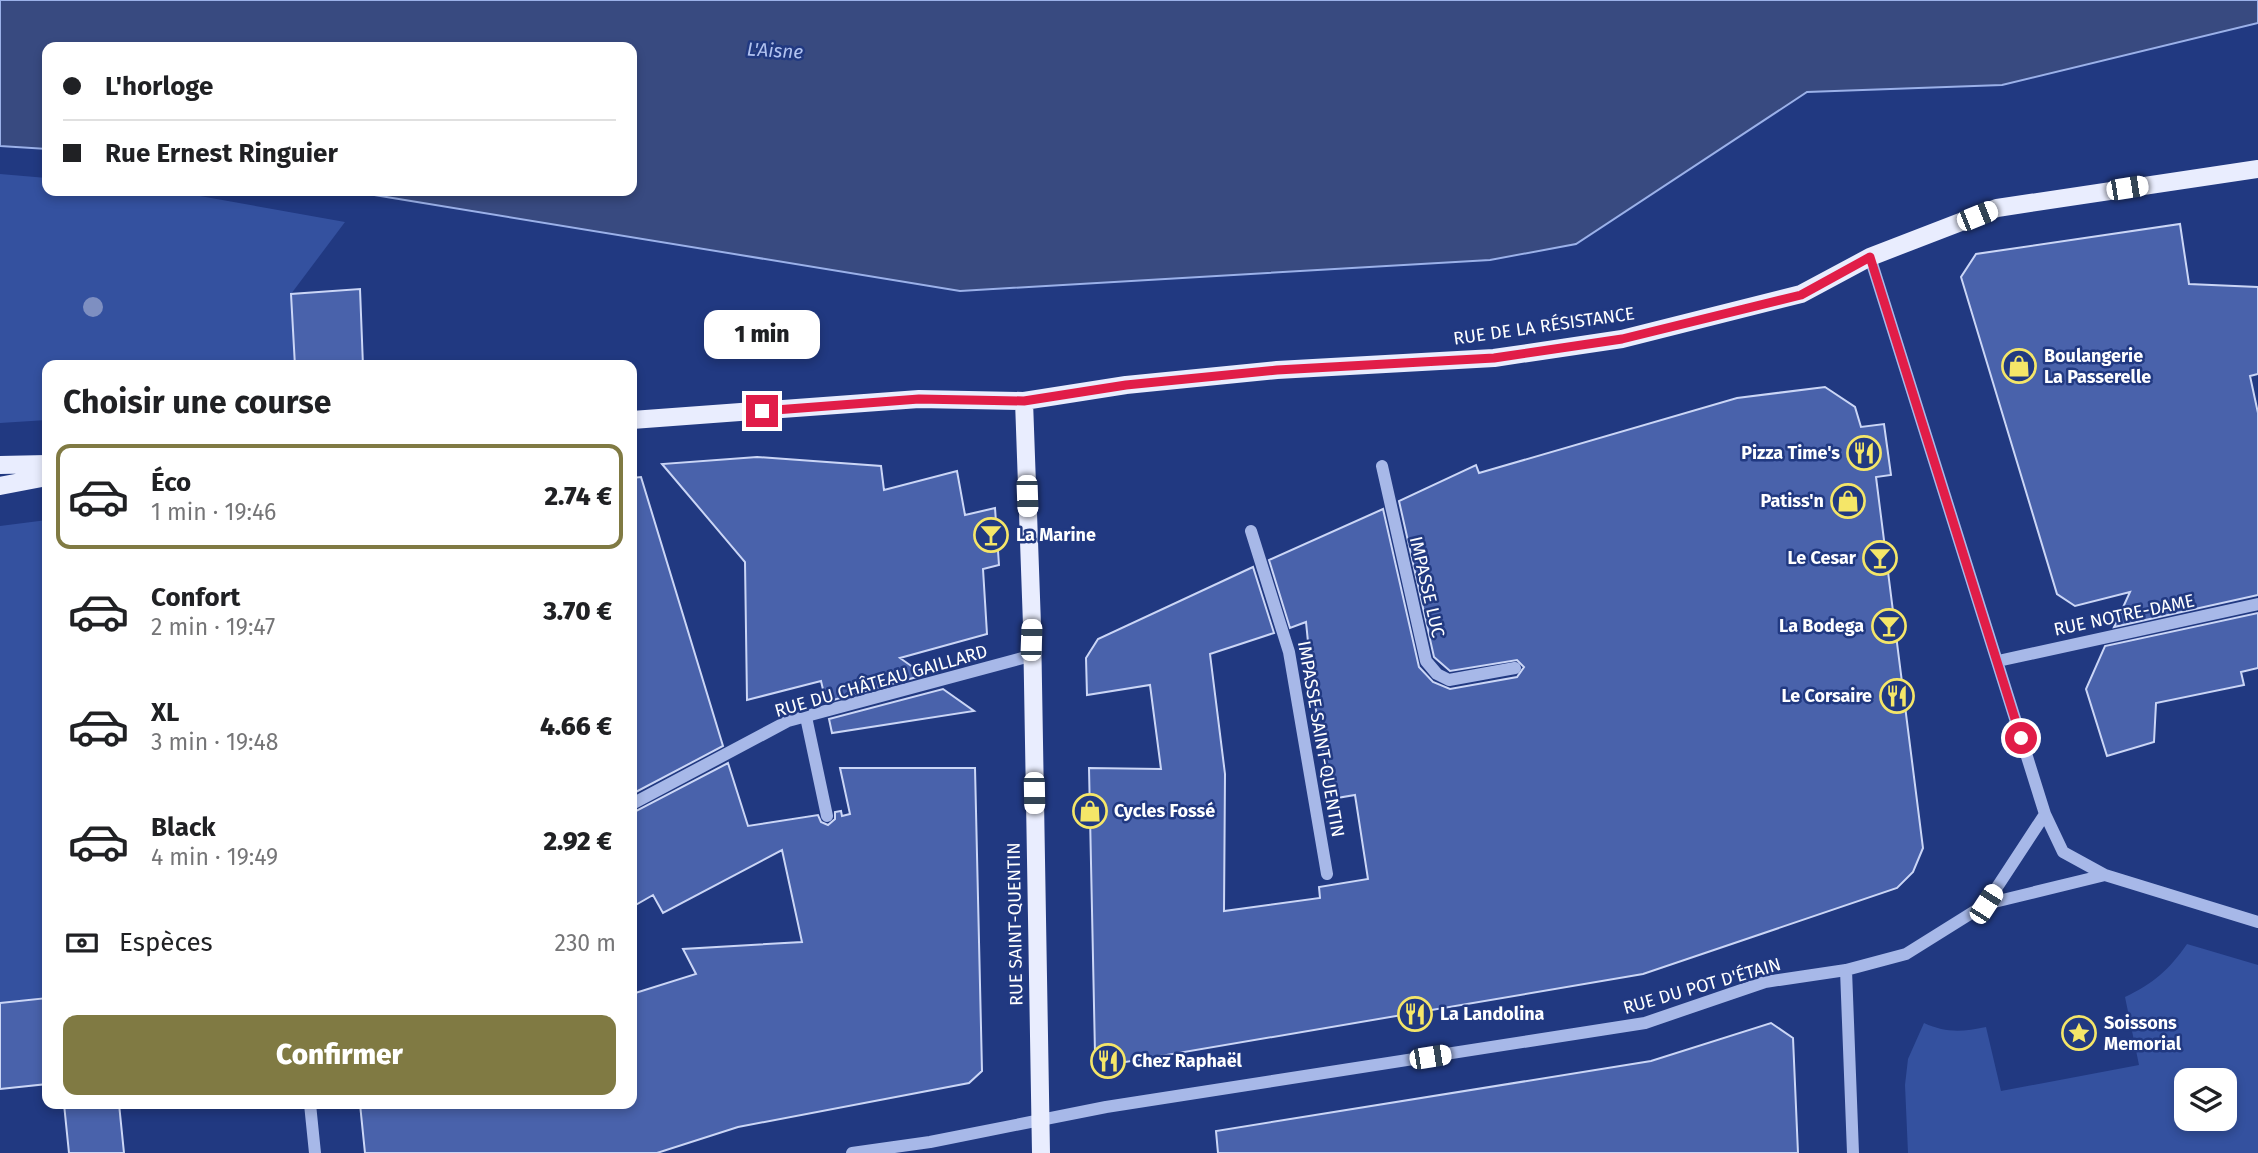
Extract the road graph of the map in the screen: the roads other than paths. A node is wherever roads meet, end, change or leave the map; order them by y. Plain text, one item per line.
1 (2258, 169) edge
2 (1870, 257) junction
3 (1024, 401) junction
4 (637, 420) edge
5 (42, 464) edge
6 (0, 465) edge
7 (1382, 466) dead end
8 (42, 478) edge
9 (0, 486) edge
10 (1251, 531) dead end
11 (2258, 604) edge
12 (1030, 656) junction
13 (1998, 661) junction
14 (1515, 668) dead end
15 (806, 717) junction
16 (637, 801) edge
17 (2045, 814) junction
18 (827, 816) dead end
19 (1327, 874) dead end
20 (2105, 875) junction
21 (1986, 904) junction
22 (2258, 922) edge
23 (1846, 970) junction
24 (311, 1109) edge
25 (1041, 1122) junction
26 (315, 1153) edge
27 (852, 1153) edge
28 (1041, 1153) edge
29 (1853, 1153) edge

1 - 2 main road, RUE DE LA RÉSISTANCE
2 - 3 main road, RUE DE LA RÉSISTANCE
2 - 13 street
3 - 4 main road, RUE DE LA RÉSISTANCE
3 - 12 main road, RUE SAINT-QUENTIN
5 - 6 main road
7 - 14 street, IMPASSE LUC
8 - 9 main road
10 - 19 street, IMPASSE SAINT-QUENTIN
11 - 13 street, RUE NOTRE-DAME
12 - 15 street, RUE DU CHÂTEAU GAILLARD
12 - 25 main road, RUE SAINT-QUENTIN
13 - 17 street
15 - 16 street, RUE DU CHÂTEAU GAILLARD
15 - 18 street
17 - 20 street
17 - 21 street, RUE DU POT D'ÉTAIN
20 - 21 street, RUE DU POT D'ÉTAIN
20 - 22 street
21 - 23 street, RUE DU POT D'ÉTAIN
23 - 25 street, RUE DU POT D'ÉTAIN
23 - 29 street
24 - 26 street
25 - 27 street, RUE DU POT D'ÉTAIN
25 - 28 main road, RUE SAINT-QUENTIN

